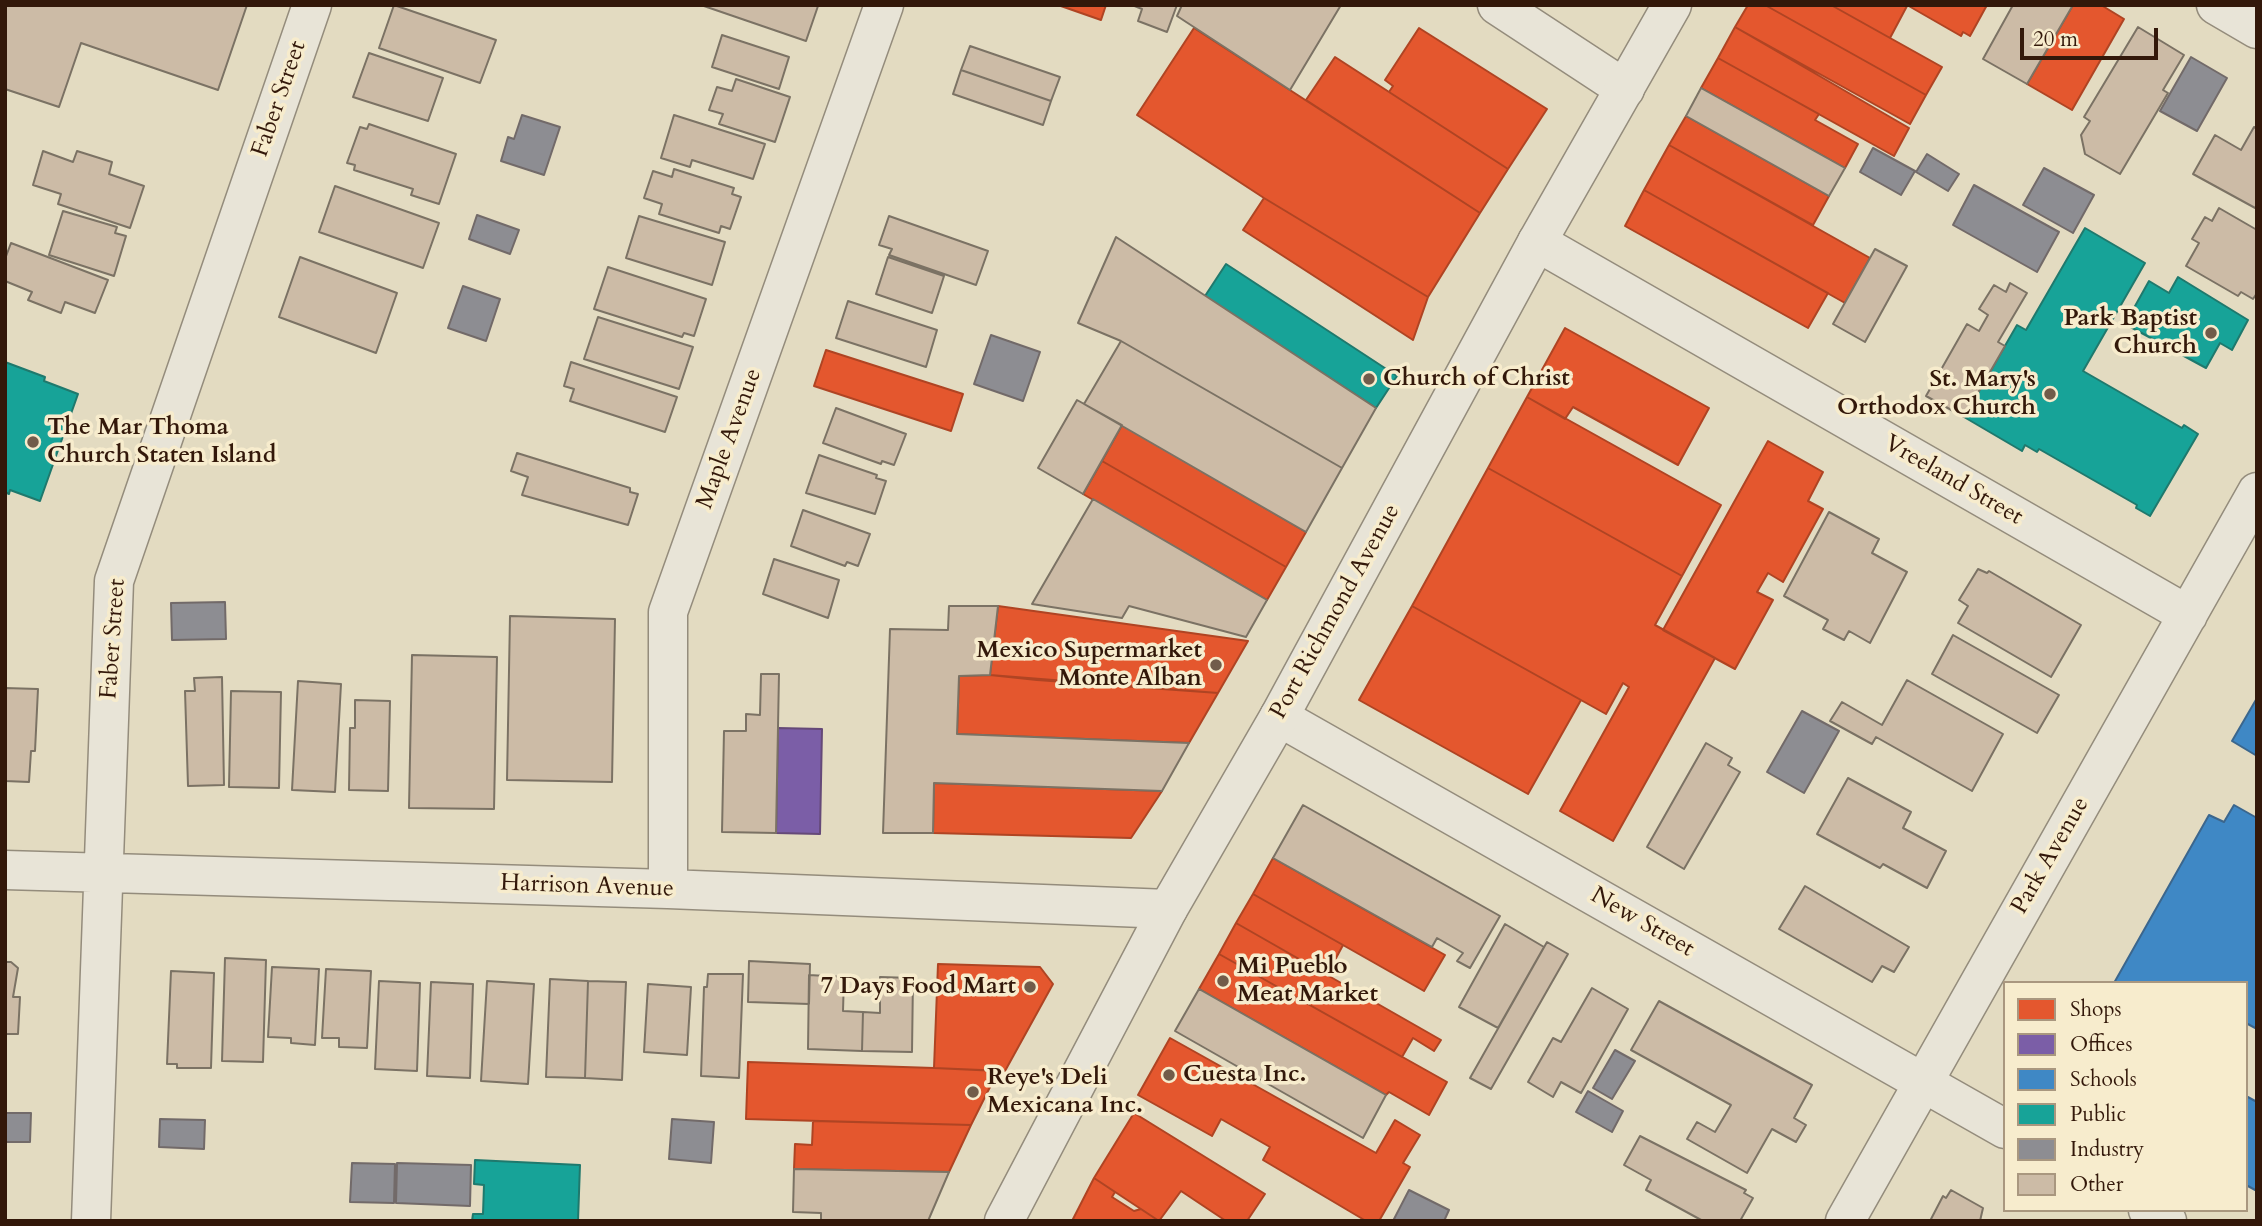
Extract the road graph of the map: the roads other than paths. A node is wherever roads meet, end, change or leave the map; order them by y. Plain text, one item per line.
1 (312, 5) edge
2 (884, 5) edge
3 (1496, 5) edge
4 (1672, 5) edge
5 (2216, 5) edge
6 (2257, 29) edge
7 (1625, 89) junction
8 (1537, 242) junction
9 (2257, 492) edge
10 (2188, 615) junction
11 (1279, 717) junction
12 (5, 870) edge
13 (103, 873) junction
14 (668, 890) junction
15 (1168, 909) junction
16 (1923, 1082) junction
17 (2003, 1128) edge
18 (2151, 1212) edge
19 (92, 1221) edge
20 (1004, 1221) edge
21 (1844, 1221) edge
22 (2167, 1221) edge

1 - 13 street, Faber Street
2 - 14 street, Maple Avenue
3 - 7 street
4 - 7 street, Port Richmond Avenue
5 - 6 street
7 - 8 street, Port Richmond Avenue
8 - 10 street, Vreeland Street
8 - 11 street, Port Richmond Avenue
9 - 10 street, Park Avenue
10 - 16 street, Park Avenue
11 - 15 street, Port Richmond Avenue
11 - 16 street, New Street
12 - 13 street, Harrison Avenue
13 - 14 street, Harrison Avenue
13 - 19 street, Faber Street
14 - 15 street, Harrison Avenue
15 - 20 street, Port Richmond Avenue
16 - 17 street, New Street
16 - 21 street, Park Avenue
18 - 22 street

